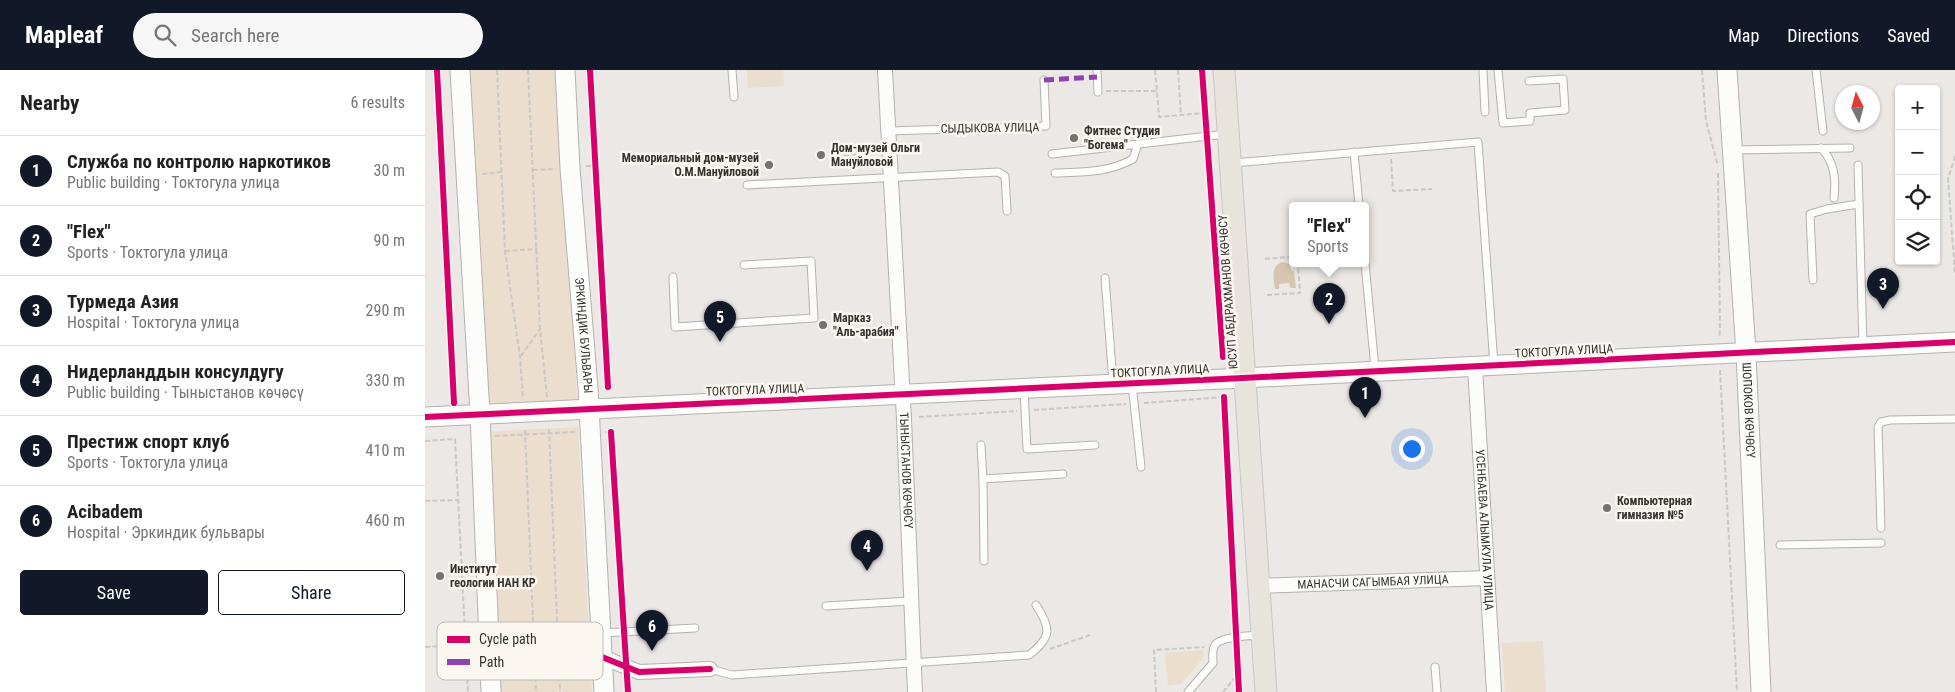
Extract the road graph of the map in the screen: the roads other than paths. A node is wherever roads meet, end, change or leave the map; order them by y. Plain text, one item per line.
1 (460, 70) edge
2 (565, 70) edge
3 (733, 70) edge
4 (885, 70) edge
5 (1097, 70) edge
6 (1224, 70) edge
7 (1483, 70) edge
8 (1499, 70) edge
9 (1727, 70) edge
10 (1816, 70) edge
11 (1044, 80) dead end
12 (1529, 81) dead end
13 (1099, 92) road end
14 (734, 97) dead end
15 (1485, 112) dead end
16 (888, 131) junction
17 (1823, 131) dead end
18 (1229, 134) junction
19 (1138, 144) junction
20 (1821, 148) junction
21 (1850, 148) dead end
22 (1733, 150) junction
23 (1354, 152) junction
24 (1052, 154) dead end
25 (1230, 163) junction
26 (1858, 165) dead end
27 (1055, 173) dead end
28 (890, 178) junction
29 (747, 185) dead end
30 (1834, 198) dead end
31 (1359, 202) edge
32 (1859, 204) junction
33 (1007, 211) dead end
34 (744, 265) dead end
35 (1365, 267) edge
36 (673, 277) dead end
37 (1105, 278) dead end
38 (1813, 280) dead end
39 (1955, 342) edge
40 (1863, 347) junction
41 (1746, 353) junction
42 (1494, 365) junction
43 (1475, 366) junction
44 (1375, 371) junction
45 (1245, 378) junction
46 (1123, 384) junction
47 (1024, 389) junction
48 (902, 394) junction
49 (589, 409) junction
50 (480, 414) junction
51 (425, 417) edge
52 (1955, 419) edge
53 (981, 445) dead end
54 (1095, 445) dead end
55 (1141, 467) dead end
56 (1063, 474) dead end
57 (983, 479) junction
58 (1881, 528) dead end
59 (1881, 543) dead end
60 (1780, 545) dead end
61 (984, 561) dead end
62 (1487, 578) junction
63 (1259, 586) junction
64 (910, 601) junction
65 (1036, 605) dead end
66 (825, 606) dead end
67 (488, 622) edge
68 (600, 622) edge
69 (695, 628) dead end
70 (603, 633) edge
71 (1262, 635) junction
72 (603, 657) edge
73 (913, 663) junction
74 (1435, 667) dead end
75 (710, 669) joint
76 (603, 674) edge
77 (604, 692) edge
78 (915, 692) edge
79 (1188, 692) edge
80 (1266, 692) edge
81 (1437, 692) edge
82 (1494, 692) edge
83 (1761, 692) edge

1 - 50 street
2 - 49 street, ЭРКИНДИК БУЛЬВАРЫ
3 - 14 lane
4 - 16 street, ТЫНЫСТАНОВ КӨЧӨСҮ
5 - 13 lane
6 - 18 main road, ЮСУП АБДРАХМАНОВ КӨЧӨСҮ
7 - 15 lane
8 - 12 lane
9 - 22 street, ШОПОКОВ КӨЧӨСҮ
10 - 17 lane
11 - 16 lane, СЫДЫКОВА УЛИЦА
16 - 28 street, ТЫНЫСТАНОВ КӨЧӨСҮ
18 - 19 lane
18 - 25 main road, ЮСУП АБДРАХМАНОВ КӨЧӨСҮ
19 - 24 lane
19 - 27 lane
20 - 21 lane
20 - 22 lane
20 - 30 lane
22 - 41 street, ШОПОКОВ КӨЧӨСҮ
23 - 25 lane
23 - 31 lane
23 - 42 lane
25 - 45 main road, ЮСУП АБДРАХМАНОВ КӨЧӨСҮ
26 - 32 lane
28 - 29 lane
28 - 33 lane
28 - 48 street, ТЫНЫСТАНОВ КӨЧӨСҮ
32 - 38 lane
32 - 40 lane
34 - 36 lane
35 - 44 lane
37 - 46 lane
39 - 40 street, ТОКТОГУЛА УЛИЦА
40 - 41 street, ТОКТОГУЛА УЛИЦА
41 - 42 street, ТОКТОГУЛА УЛИЦА
41 - 83 street, ШОПОКОВ КӨЧӨСҮ
42 - 43 street, ТОКТОГУЛА УЛИЦА
43 - 44 street, ТОКТОГУЛА УЛИЦА
43 - 62 street, УСЕНБАЕВА АЛЫМКУЛА УЛИЦА
44 - 45 street, ТОКТОГУЛА УЛИЦА
45 - 46 street, ТОКТОГУЛА УЛИЦА
45 - 63 main road, ЮСУП АБДРАХМАНОВ КӨЧӨСҮ
46 - 47 street, ТОКТОГУЛА УЛИЦА
46 - 55 lane
47 - 48 street, ТОКТОГУЛА УЛИЦА
47 - 54 lane
48 - 49 street, ТОКТОГУЛА УЛИЦА
48 - 64 street, ТЫНЫСТАНОВ КӨЧӨСҮ
49 - 50 street, ТОКТОГУЛА УЛИЦА
49 - 68 street, ЭРКИНДИК БУЛЬВАРЫ
50 - 51 street, ТОКТОГУЛА УЛИЦА
50 - 67 street
52 - 58 lane
53 - 57 lane
56 - 57 lane
57 - 61 lane
59 - 60 lane
62 - 63 street, МАНАСЧИ САГЫМБАЯ УЛИЦА
62 - 82 street, УСЕНБАЕВА АЛЫМКУЛА УЛИЦА
63 - 71 main road, ЮСУП АБДРАХМАНОВ КӨЧӨСҮ
64 - 66 lane
64 - 73 street, ТЫНЫСТАНОВ КӨЧӨСҮ
65 - 73 lane
69 - 70 lane
71 - 79 lane
71 - 80 main road, ЮСУП АБДРАХМАНОВ КӨЧӨСҮ
72 - 75 street
73 - 75 lane
73 - 78 street, ТЫНЫСТАНОВ КӨЧӨСҮ
74 - 81 lane
76 - 77 street, ЭРКИНДИК БУЛЬВАРЫ

